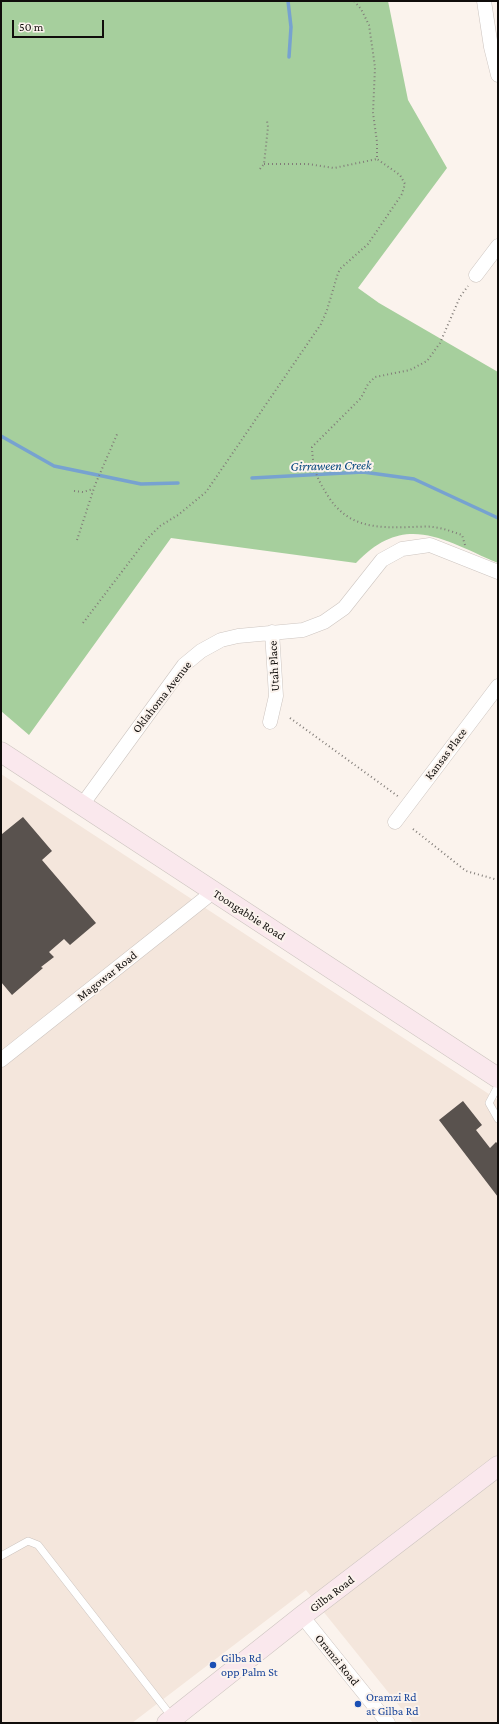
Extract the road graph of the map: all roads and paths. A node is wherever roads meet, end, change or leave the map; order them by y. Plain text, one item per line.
1 (354, 1) edge
2 (484, 1) edge
3 (498, 75) edge
4 (267, 121) dead end
5 (377, 159) junction
6 (264, 164) junction
7 (260, 169) dead end
8 (498, 246) edge
9 (476, 275) joint
10 (118, 432) dead end
11 (93, 489) junction
12 (74, 491) dead end
13 (77, 540) dead end
14 (468, 560) junction
15 (498, 572) edge
16 (83, 623) dead end
17 (272, 632) junction
18 (498, 686) edge
19 (290, 718) dead end
20 (270, 722) dead end
21 (1, 752) edge
22 (402, 800) dead end
23 (82, 805) junction
24 (395, 822) dead end
25 (412, 829) dead end
26 (498, 880) edge
27 (214, 892) junction
28 (1, 1060) edge
29 (498, 1078) edge
30 (498, 1086) edge
31 (498, 1119) edge
32 (498, 1466) edge
33 (1, 1556) edge
34 (302, 1616) junction
35 (169, 1722) edge
36 (388, 1723) edge

1 - 5 path
2 - 3 street
4 - 6 path
5 - 6 path
5 - 16 path
6 - 7 path
8 - 9 street
9 - 14 path
10 - 11 path
11 - 12 path
11 - 13 path
14 - 15 street, Oklahoma Avenue
14 - 17 street, Oklahoma Avenue
17 - 20 street, Utah Place
17 - 23 street, Oklahoma Avenue
18 - 24 street, Kansas Place
19 - 22 path
21 - 23 main road, Toongabbie Road
23 - 27 main road, Toongabbie Road
25 - 26 path
27 - 28 street, Magowar Road
27 - 29 main road, Toongabbie Road
30 - 31 lane
32 - 34 main road, Gilba Road
33 - 35 lane
34 - 35 main road, Gilba Road
34 - 36 street, Oramzi Road

